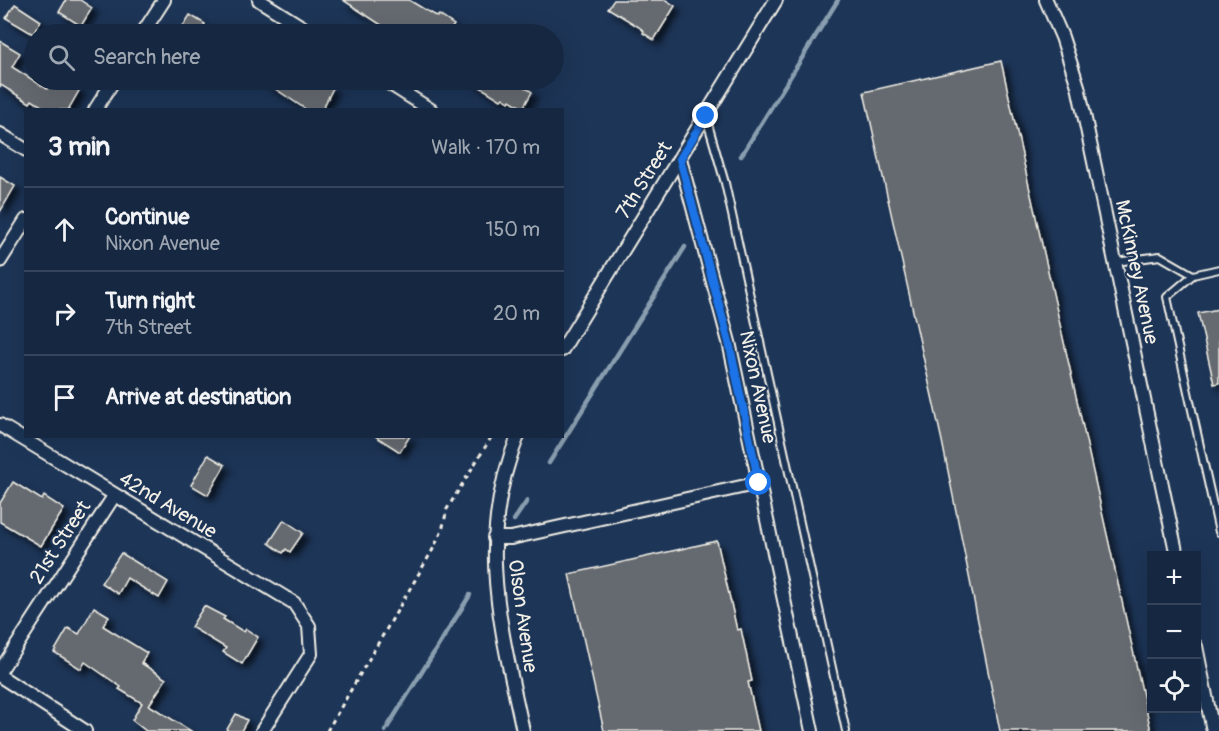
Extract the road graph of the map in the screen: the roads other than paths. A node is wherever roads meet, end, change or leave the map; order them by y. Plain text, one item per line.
1 (164, 0) edge
2 (259, 0) edge
3 (776, 0) edge
4 (1046, 0) edge
5 (148, 24) edge
6 (297, 24) edge
7 (108, 90) edge
8 (400, 90) edge
9 (96, 108) edge
10 (428, 108) edge
11 (706, 116) junction
12 (0, 134) edge
13 (24, 149) edge
14 (680, 159) junction
15 (24, 223) edge
16 (0, 261) edge
17 (1115, 262) junction
18 (1219, 269) edge
19 (1194, 275) junction
20 (564, 347) edge
21 (0, 425) edge
22 (517, 438) edge
23 (759, 483) junction
24 (114, 495) junction
25 (1219, 532) edge
26 (494, 538) junction
27 (1176, 551) edge
28 (1200, 659) edge
29 (0, 671) edge
30 (0, 676) edge
31 (85, 731) edge
32 (262, 731) edge
33 (523, 731) edge
34 (812, 731) edge
35 (846, 731) edge
36 (1214, 731) edge

1 - 5 street
2 - 6 street
3 - 11 street, 7th Street
4 - 17 street, McKinney Avenue
7 - 9 street
8 - 10 street
11 - 14 street, 7th Street
11 - 35 lane
12 - 13 street
14 - 20 street, 7th Street
14 - 23 street, Nixon Avenue
15 - 16 street
17 - 19 lane
17 - 27 street, McKinney Avenue
18 - 19 lane
19 - 25 lane
21 - 24 street, 42nd Avenue
22 - 26 street, Olson Avenue
23 - 26 street
23 - 34 street, Nixon Avenue
24 - 29 street, 21st Street
24 - 32 street, 42nd Avenue
26 - 33 street, Olson Avenue
28 - 36 street
30 - 31 street

